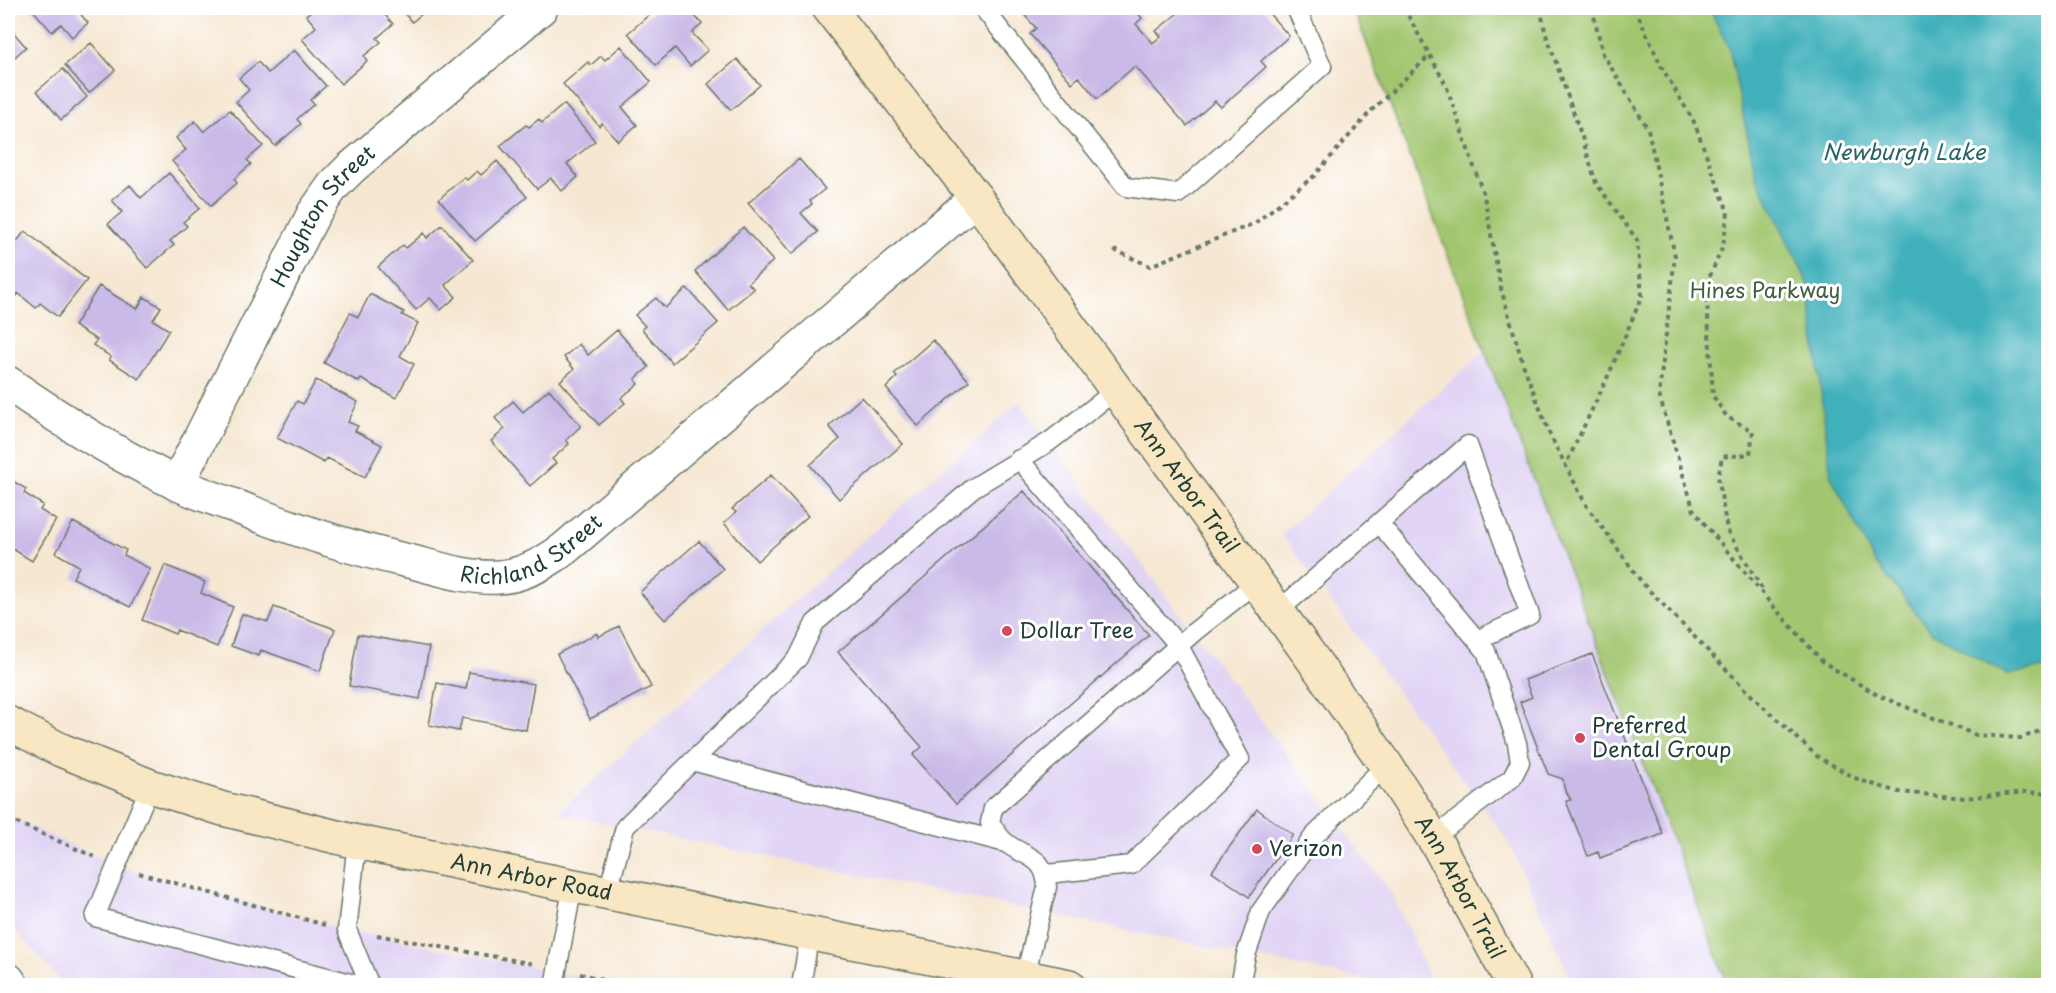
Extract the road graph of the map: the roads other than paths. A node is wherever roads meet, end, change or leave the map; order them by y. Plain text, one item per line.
1 (541, 8) edge
2 (830, 8) edge
3 (983, 8) edge
4 (1296, 8) edge
5 (976, 198) junction
6 (8, 383) edge
7 (1115, 391) junction
8 (1019, 459) junction
9 (177, 484) junction
10 (1379, 523) junction
11 (1256, 582) junction
12 (1277, 612) junction
13 (1477, 640) junction
14 (1179, 646) junction
15 (8, 723) edge
16 (692, 761) junction
17 (1386, 765) junction
18 (150, 786) junction
19 (1433, 838) junction
20 (357, 842) junction
21 (1006, 843) junction
22 (1047, 874) junction
23 (573, 885) junction
24 (608, 892) junction
25 (810, 933) junction
26 (8, 980) edge
27 (1045, 982) edge
28 (12, 986) edge
29 (362, 986) edge
30 (370, 986) edge
31 (554, 986) edge
32 (801, 986) edge
33 (1240, 986) edge
34 (1514, 986) edge

1 - 9 street, Houghton Street
2 - 5 street, Ann Arbor Trail
3 - 4 lane
5 - 7 street, Ann Arbor Trail
5 - 9 street, Richland Street
6 - 9 street, Richland Street
7 - 8 lane
7 - 11 street, Ann Arbor Trail
8 - 14 lane
8 - 16 lane
10 - 12 lane
10 - 13 lane
10 - 13 lane
11 - 12 street, Ann Arbor Trail
11 - 14 lane
12 - 17 street, Ann Arbor Trail
13 - 19 lane
14 - 21 lane
14 - 22 lane
15 - 18 street, Ann Arbor Road
16 - 21 lane
16 - 24 lane
17 - 19 street, Ann Arbor Trail
17 - 33 lane
18 - 20 street, Ann Arbor Road
18 - 29 lane
19 - 34 street, Ann Arbor Trail
20 - 23 street, Ann Arbor Road
20 - 30 lane
21 - 22 lane
22 - 27 lane
23 - 24 street, Ann Arbor Road
23 - 31 lane
24 - 25 street, Ann Arbor Road
25 - 27 street, Ann Arbor Road
25 - 32 lane
26 - 28 street

